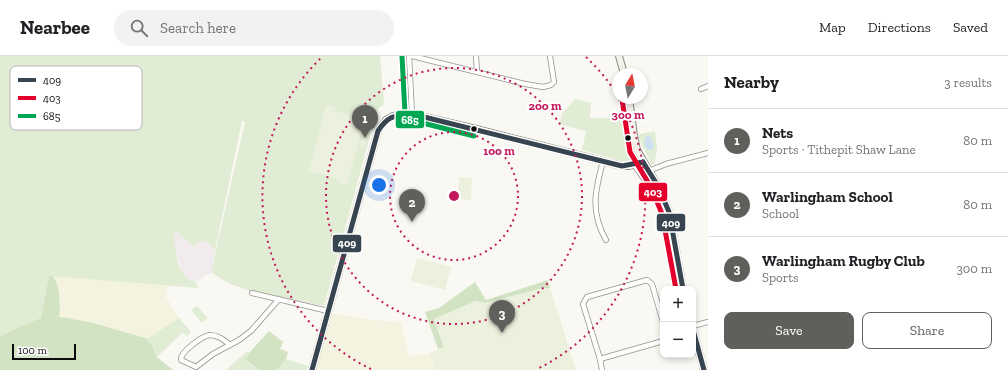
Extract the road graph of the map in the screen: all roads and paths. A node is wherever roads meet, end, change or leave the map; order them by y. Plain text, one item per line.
1 (409, 56) edge
2 (412, 56) edge
3 (476, 56) edge
4 (550, 56) edge
5 (619, 56) edge
6 (622, 68) edge
7 (477, 72) junction
8 (708, 86) edge
9 (701, 89) dead end
10 (630, 104) edge
11 (412, 114) junction
12 (708, 153) edge
13 (603, 161) junction
14 (643, 162) junction
15 (634, 165) junction
16 (649, 171) junction
17 (669, 213) junction
18 (606, 240) dead end
19 (682, 286) edge
20 (252, 293) dead end
21 (279, 299) junction
22 (660, 306) edge
23 (328, 310) junction
24 (708, 322) edge
25 (696, 325) edge
26 (696, 341) edge
27 (660, 343) edge
28 (230, 345) junction
29 (600, 359) junction
30 (312, 370) edge
31 (602, 370) edge
32 (704, 370) edge

1 - 11 street
2 - 7 street
3 - 7 street
4 - 7 street
5 - 6 street
8 - 9 street
10 - 14 street
11 - 13 street
11 - 23 street
12 - 16 street
13 - 15 street
13 - 18 street
14 - 15 street
14 - 16 street
15 - 17 street
16 - 17 street
17 - 19 street
20 - 21 street
21 - 23 street
21 - 28 street
22 - 29 street
23 - 30 street
24 - 25 street
26 - 32 street
27 - 29 street
28 - 28 street
29 - 31 street

